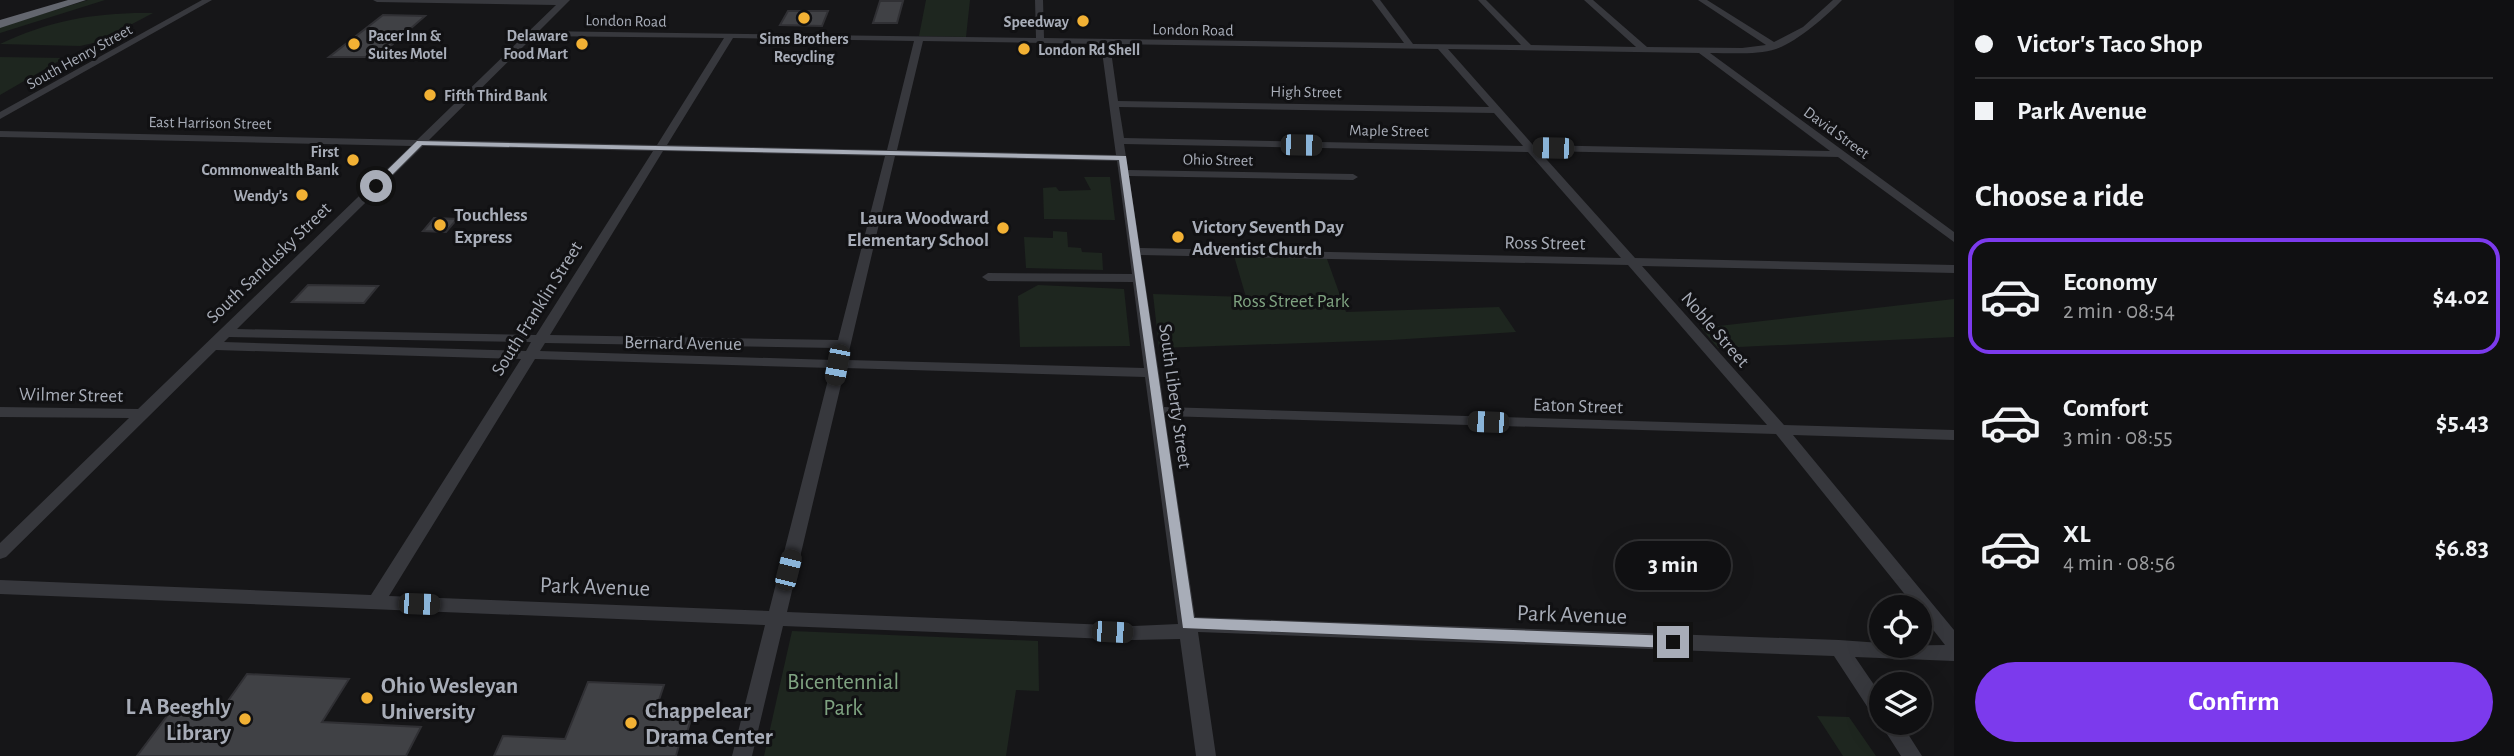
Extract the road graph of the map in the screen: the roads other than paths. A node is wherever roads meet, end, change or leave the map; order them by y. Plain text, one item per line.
1 (49, 0) edge
2 (80, 0) edge
3 (208, 0) edge
4 (377, 0) edge
5 (420, 0) edge
6 (1039, 0) edge
7 (1376, 0) edge
8 (1482, 0) edge
9 (1588, 0) edge
10 (1702, 0) edge
11 (1838, 0) edge
12 (473, 1) edge
13 (564, 1) edge
14 (0, 15) edge
15 (0, 24) edge
16 (532, 33) junction
17 (730, 36) junction
18 (919, 39) junction
19 (1040, 41) junction
20 (1105, 42) junction
21 (1410, 46) junction
22 (1441, 47) junction
23 (1775, 47) junction
24 (1529, 48) junction
25 (1645, 50) junction
26 (1702, 51) junction
27 (1115, 104) junction
28 (1497, 110) junction
29 (0, 116) edge
30 (0, 134) edge
31 (1121, 141) junction
32 (420, 143) junction
33 (659, 149) junction
34 (1530, 149) junction
35 (890, 154) junction
36 (1840, 154) junction
37 (1124, 165) junction
38 (1353, 177) dead end
39 (1954, 238) edge
40 (1135, 251) junction
41 (1632, 262) junction
42 (1954, 269) edge
43 (988, 276) dead end
44 (1140, 278) junction
45 (225, 333) junction
46 (540, 338) junction
47 (842, 344) junction
48 (212, 346) junction
49 (529, 356) junction
50 (837, 365) junction
51 (1153, 373) junction
52 (1158, 411) junction
53 (0, 412) edge
54 (142, 414) junction
55 (1779, 430) junction
56 (1954, 435) edge
57 (0, 553) edge
58 (0, 587) edge
59 (376, 602) junction
60 (776, 617) junction
61 (1188, 628) junction
62 (1954, 643) edge
63 (1839, 648) junction
64 (1954, 653) edge
65 (1869, 692) edge
66 (1898, 735) edge
67 (742, 756) edge
68 (1206, 756) edge
69 (1912, 756) edge

1 - 14 highway
2 - 15 highway
3 - 29 street, South Henry Street
4 - 5 street
5 - 12 street
6 - 19 street
7 - 21 street
8 - 24 street
9 - 25 street
10 - 23 street
11 - 23 street, London Road
12 - 13 street
13 - 16 street, South Sandusky Street
16 - 17 street, London Road
16 - 32 street, South Sandusky Street
17 - 18 street, London Road
17 - 33 street, South Franklin Street
18 - 19 street, London Road
18 - 35 street
19 - 20 street, London Road
20 - 21 street, London Road
20 - 27 street, South Liberty Street
21 - 22 street, London Road
22 - 24 street, London Road
22 - 28 street, Noble Street
23 - 26 street, London Road
24 - 25 street, London Road
25 - 26 street, London Road
26 - 36 street, David Street
27 - 28 street, High Street
27 - 31 street, South Liberty Street
28 - 34 street, Noble Street
30 - 32 street, East Harrison Street
31 - 34 street, Maple Street
31 - 37 street, South Liberty Street
32 - 33 street, East Harrison Street
32 - 45 street, South Sandusky Street
33 - 35 street, Ohio Street
33 - 46 street, South Franklin Street
34 - 36 street, Maple Street
34 - 41 street, Noble Street
35 - 37 street, Ohio Street
35 - 47 street
36 - 39 street, David Street
37 - 38 street, Ohio Street
37 - 40 street, South Liberty Street
40 - 41 street, Ross Street
40 - 44 street, South Liberty Street
41 - 42 street, Ross Street
41 - 55 street, Noble Street
43 - 44 street
44 - 51 street, South Liberty Street
45 - 46 street, Bernard Avenue
45 - 48 street, South Sandusky Street
46 - 47 street, Bernard Avenue
46 - 49 street, South Franklin Street
47 - 50 street
48 - 49 street, Bernard Avenue
48 - 54 street, South Sandusky Street
49 - 50 street, Bernard Avenue
49 - 59 street, South Franklin Street
50 - 51 street, Bernard Avenue
50 - 60 street
51 - 52 street, South Liberty Street
52 - 55 street, Eaton Street
52 - 61 street, South Liberty Street
53 - 54 street, Wilmer Street
54 - 57 street, South Sandusky Street
55 - 56 street, Eaton Street
55 - 62 street, Noble Street
58 - 59 street, Park Avenue
59 - 60 street, Park Avenue
60 - 61 street, Park Avenue
60 - 67 street
61 - 63 street, Park Avenue
61 - 68 street, South Liberty Street
63 - 64 street, Park Avenue
63 - 65 street
66 - 69 street

